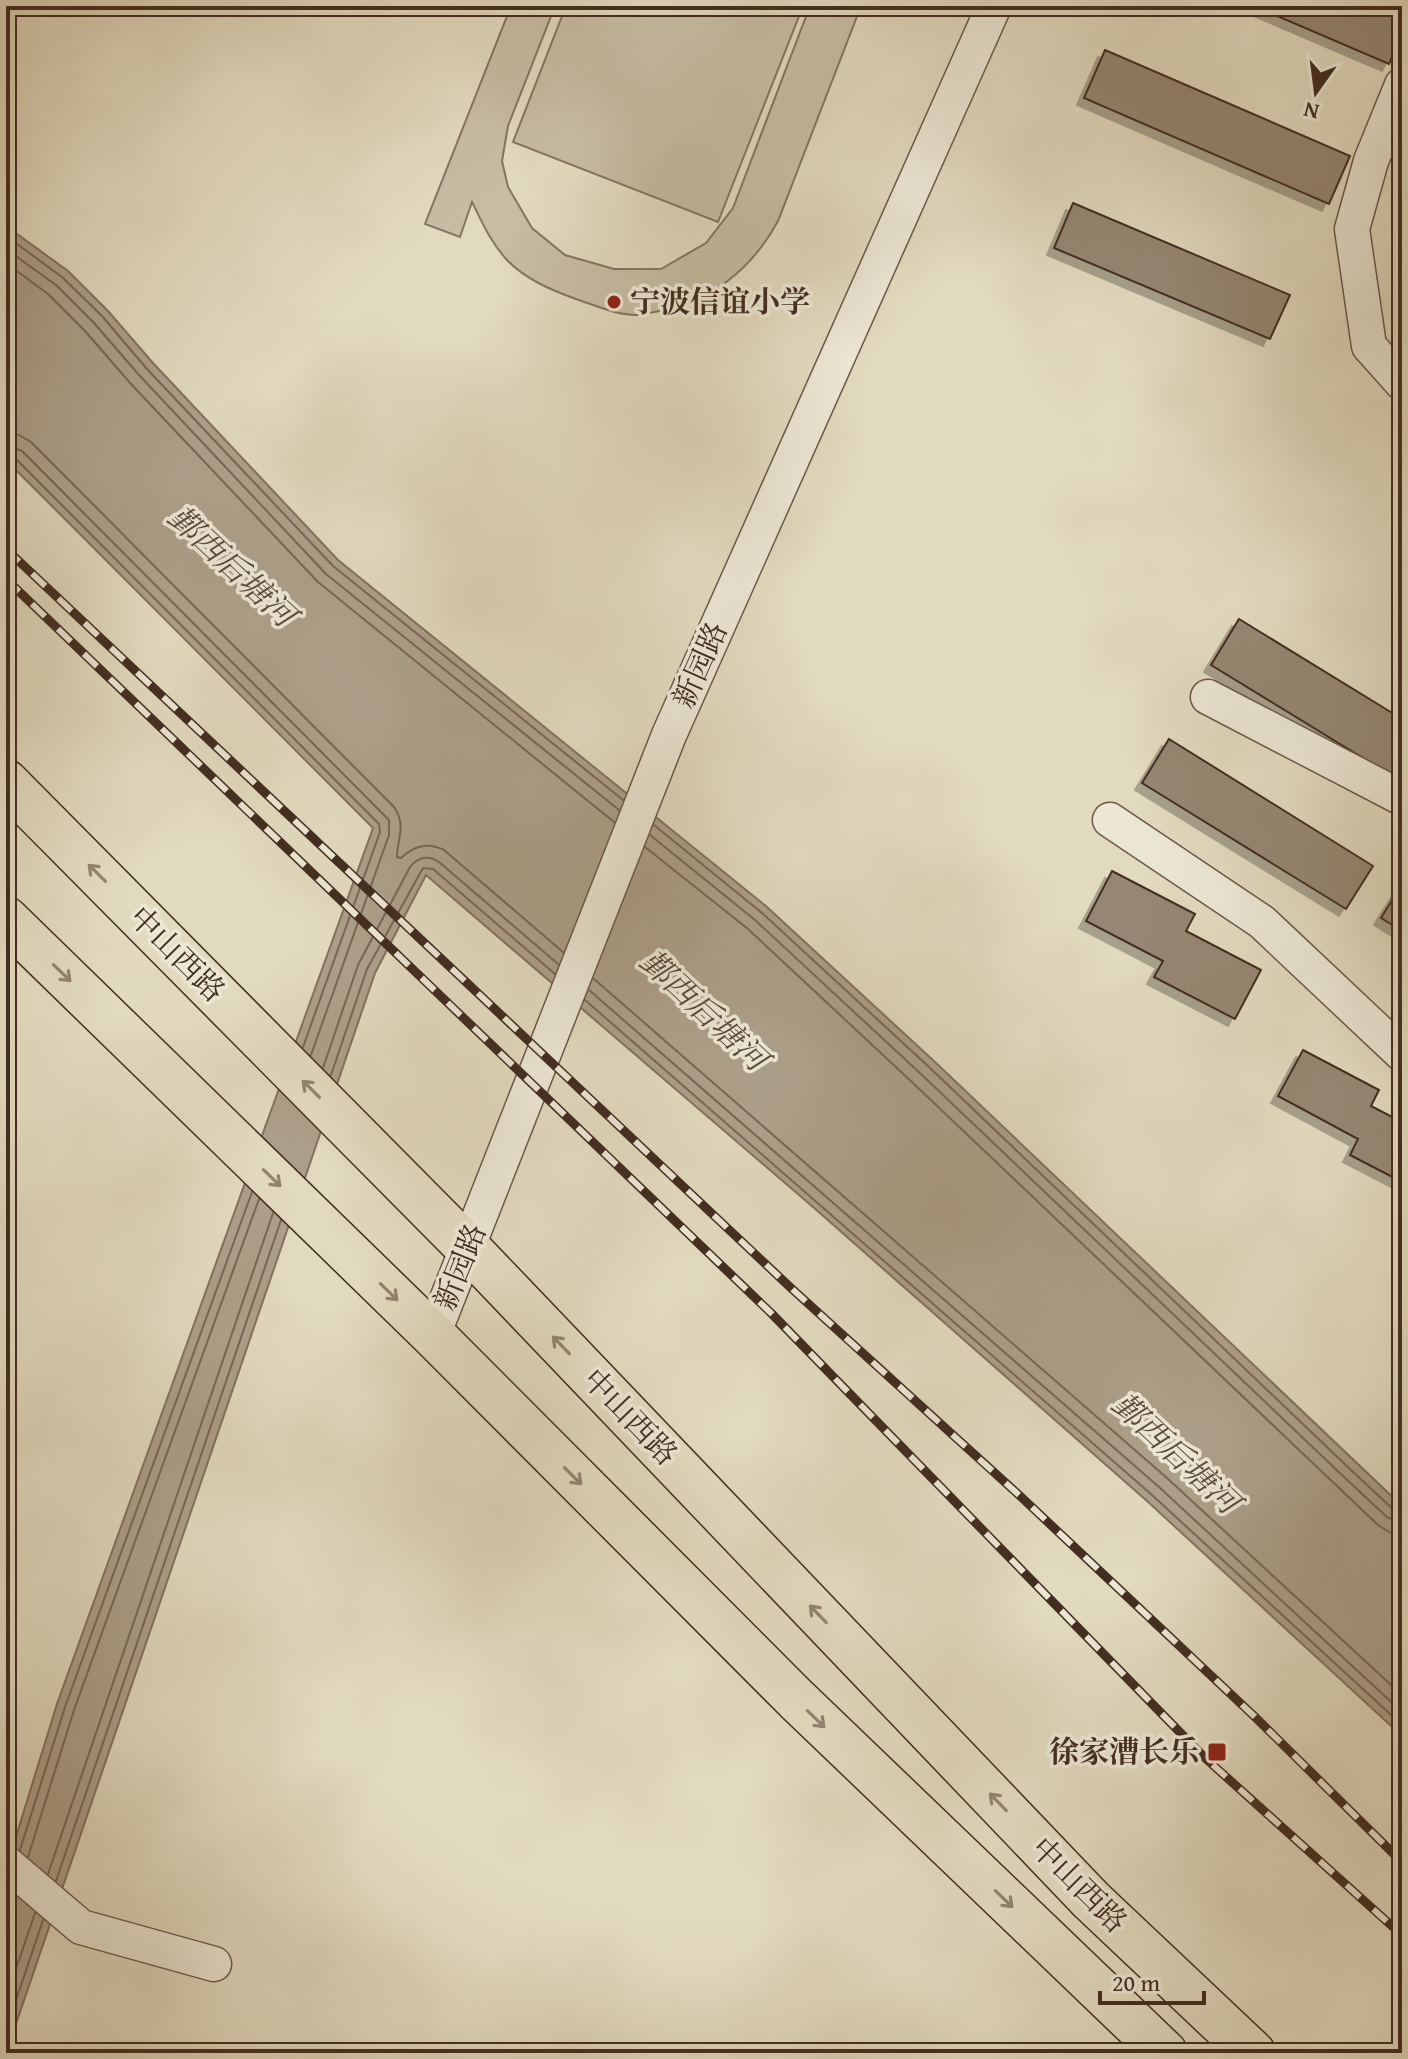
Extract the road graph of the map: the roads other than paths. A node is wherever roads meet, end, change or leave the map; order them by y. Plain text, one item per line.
1 (994, 6) edge
2 (1402, 85) edge
3 (1402, 383) edge
4 (1208, 697) dead end
5 (6, 782) edge
6 (1402, 798) edge
7 (1110, 820) dead end
8 (6, 919) edge
9 (1402, 1054) edge
10 (467, 1247) junction
11 (433, 1335) junction
12 (6, 1863) edge
13 (214, 1964) dead end
14 (1165, 2053) edge
15 (1253, 2053) edge

1 - 10 street, 新园路
2 - 3 street
4 - 6 street
10 -> 5 main road, 中山西路
7 - 9 street
8 -> 11 main road, 中山西路
10 - 11 street, 新园路
15 -> 10 main road, 中山西路
11 -> 14 main road, 中山西路
12 - 13 street

